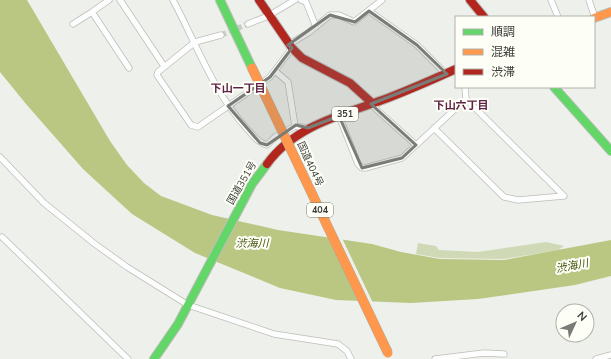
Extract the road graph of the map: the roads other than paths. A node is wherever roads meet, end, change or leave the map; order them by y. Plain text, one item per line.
1 (110, 0) edge
2 (120, 0) edge
3 (173, 0) edge
4 (220, 0) edge
5 (259, 0) edge
6 (296, 0) edge
7 (301, 0) edge
8 (382, 0) edge
9 (470, 0) edge
10 (551, 0) edge
11 (589, 0) edge
12 (369, 11) junction
13 (92, 12) junction
14 (611, 12) edge
15 (268, 16) junction
16 (483, 16) edge
17 (558, 16) edge
18 (593, 16) edge
19 (595, 18) edge
20 (73, 24) dead end
21 (248, 24) tunnel mouth
22 (316, 27) junction
23 (221, 35) tunnel mouth
24 (195, 42) junction
25 (290, 47) junction
26 (164, 66) junction
27 (129, 68) dead end
28 (455, 70) edge
29 (275, 71) junction
30 (447, 74) junction
31 (464, 88) edge
32 (555, 88) edge
33 (466, 98) junction
34 (372, 103) junction
35 (228, 106) junction
36 (339, 116) junction
37 (295, 126) junction
38 (308, 128) junction
39 (434, 128) junction
40 (416, 145) junction
41 (611, 151) edge
42 (0, 157) edge
43 (2, 237) dead end
44 (190, 303) junction
45 (504, 354) dead end
46 (611, 355) edge
47 (390, 356) edge
48 (128, 359) edge
49 (154, 359) edge
50 (351, 359) edge
51 (435, 359) edge
52 (596, 359) edge

1 - 13 street
2 - 26 street
3 - 24 street
4 - 47 main road, 国道404号 / 404, bridge
5 - 15 main road
6 - 15 street
7 - 22 street
8 - 12 street
9 - 16 main road
10 - 17 street
11 - 18 street
12 - 22 street
12 - 30 street
13 - 20 street
13 - 27 street
14 - 19 main road
15 - 21 street
15 - 25 main road
22 - 25 street
23 - 24 street
24 - 26 street
24 - 35 street
25 - 29 street
25 - 34 main road
26 - 35 street
28 - 30 main road, 国道351号 / 351
29 - 35 street
29 - 37 street
30 - 34 main road, 国道351号 / 351
31 - 33 street
32 - 41 main road
33 - 39 street
33 - 39 street
34 - 36 main road, 国道351号 / 351
34 - 40 street
35 - 37 street
36 - 38 main road, 国道351号 / 351
36 - 40 street
37 - 38 street
38 - 44 main road, 国道351号 / 351
39 - 40 street
42 - 44 street
43 - 48 street
44 - 49 main road, 国道351号 / 351
44 - 50 street
45 - 51 street
46 - 52 street

